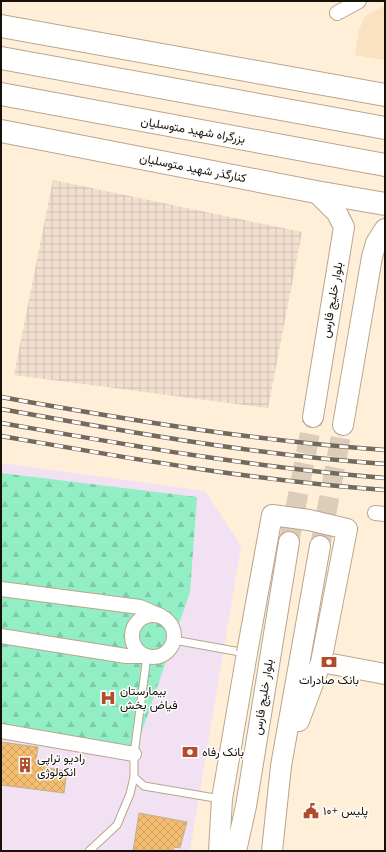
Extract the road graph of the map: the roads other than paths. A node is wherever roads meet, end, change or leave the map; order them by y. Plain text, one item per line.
1 (359, 1) edge
2 (337, 13) dead end
3 (1, 26) edge
4 (1, 58) edge
5 (1, 94) edge
6 (385, 95) edge
7 (385, 128) edge
8 (1, 131) edge
9 (385, 165) edge
10 (316, 192) junction
11 (385, 204) edge
12 (385, 229) edge
13 (313, 417) tunnel mouth
14 (343, 425) tunnel mouth
15 (289, 542) tunnel mouth
16 (320, 546) tunnel mouth
17 (1, 589) edge
18 (161, 616) junction
19 (1, 636) edge
20 (174, 640) junction
21 (247, 653) junction
22 (147, 656) junction
23 (320, 662) junction
24 (385, 674) edge
25 (1, 731) edge
26 (134, 754) junction
27 (281, 766) junction
28 (134, 777) junction
29 (222, 799) junction
30 (90, 851) edge
31 (219, 851) edge
32 (236, 851) edge
33 (272, 851) edge

1 - 2 street
3 - 6 main road
4 - 7 main road
5 - 9 main road, بزرگراه شهید متوسلیان
8 - 10 main road, کنارگذر شهید متوسلیان
10 - 11 main road, کنارگذر شهید متوسلیان
10 - 13 main road, بلوار خلیج فارس
12 - 14 main road
15 - 32 main road, بلوار خلیج فارس
16 - 27 main road
17 - 18 street
18 - 20 street
18 - 22 street
19 - 22 street
20 - 21 lane
20 - 22 street
21 - 23 main road, bridge
21 - 29 main road
22 - 26 lane
23 - 24 main road
23 - 27 main road
25 - 26 street
26 - 28 lane
27 - 33 main road
28 - 29 lane
28 - 30 lane
29 - 31 main road

